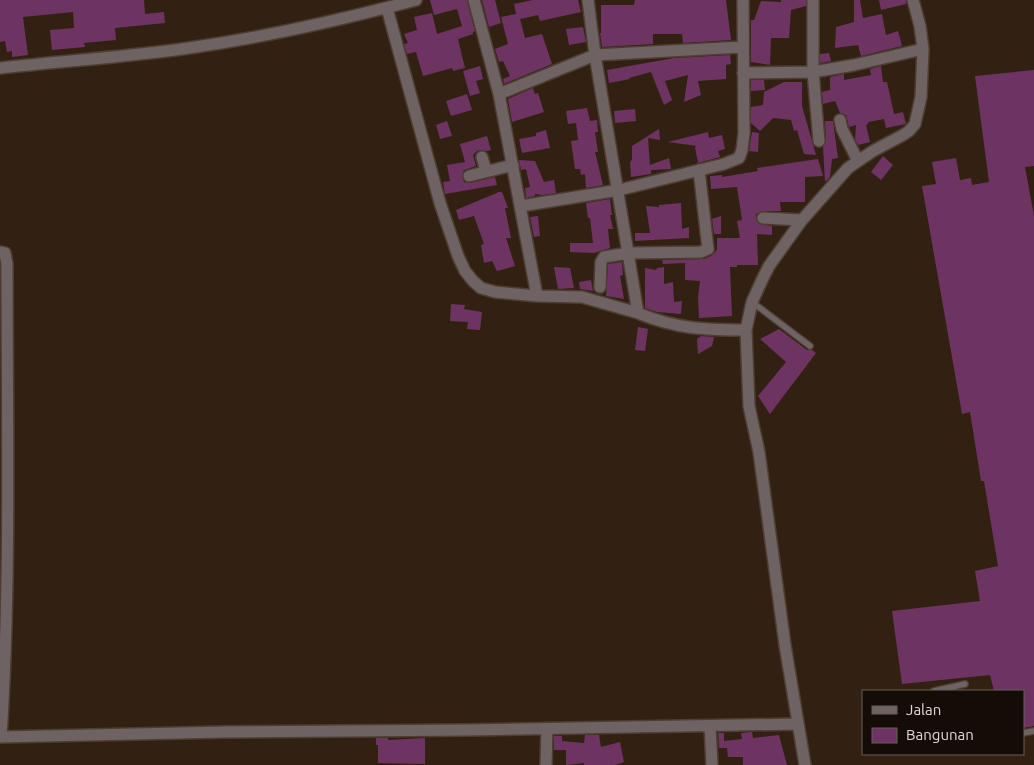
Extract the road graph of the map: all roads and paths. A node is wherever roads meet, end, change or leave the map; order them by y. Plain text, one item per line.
1 (416, 0) edge
2 (474, 0) edge
3 (588, 0) edge
4 (743, 0) edge
5 (813, 0) edge
6 (913, 0) edge
7 (387, 8) junction
8 (743, 47) junction
9 (923, 49) junction
10 (596, 56) junction
11 (0, 68) edge
12 (743, 72) junction
13 (813, 72) junction
14 (499, 94) junction
15 (840, 120) dead end
16 (819, 141) dead end
17 (482, 157) dead end
18 (858, 161) junction
19 (513, 165) junction
20 (699, 170) junction
21 (486, 171) junction
22 (469, 176) dead end
23 (619, 190) junction
24 (520, 206) junction
25 (763, 218) dead end
26 (802, 220) junction
27 (0, 252) edge
28 (629, 252) junction
29 (600, 287) dead end
30 (537, 296) junction
31 (752, 302) junction
32 (638, 313) junction
33 (746, 330) junction
34 (810, 346) dead end
35 (965, 684) dead end
36 (938, 690) edge
37 (797, 724) junction
38 (710, 726) junction
39 (547, 729) junction
40 (1, 737) edge
41 (546, 765) edge
42 (712, 765) edge
43 (805, 765) edge

1 - 7 street
2 - 14 street
3 - 10 street
4 - 8 street
5 - 13 street
6 - 9 street
7 - 11 street
7 - 30 street
8 - 10 street
8 - 12 street
9 - 13 street
9 - 18 street
10 - 14 street
10 - 23 street
12 - 13 street
12 - 20 street
13 - 16 street
14 - 19 street
15 - 18 street
17 - 21 street
18 - 26 street
19 - 21 street
19 - 24 street
20 - 23 street
20 - 28 street
21 - 22 street
23 - 24 street
23 - 28 street
24 - 30 street
25 - 26 street
26 - 31 street
27 - 40 street
28 - 29 street
28 - 32 street
30 - 32 street
31 - 33 street
31 - 34 lane
32 - 33 street
33 - 37 street
35 - 36 lane
37 - 38 street
37 - 43 street
38 - 39 street
38 - 42 street
39 - 40 street
39 - 41 street

